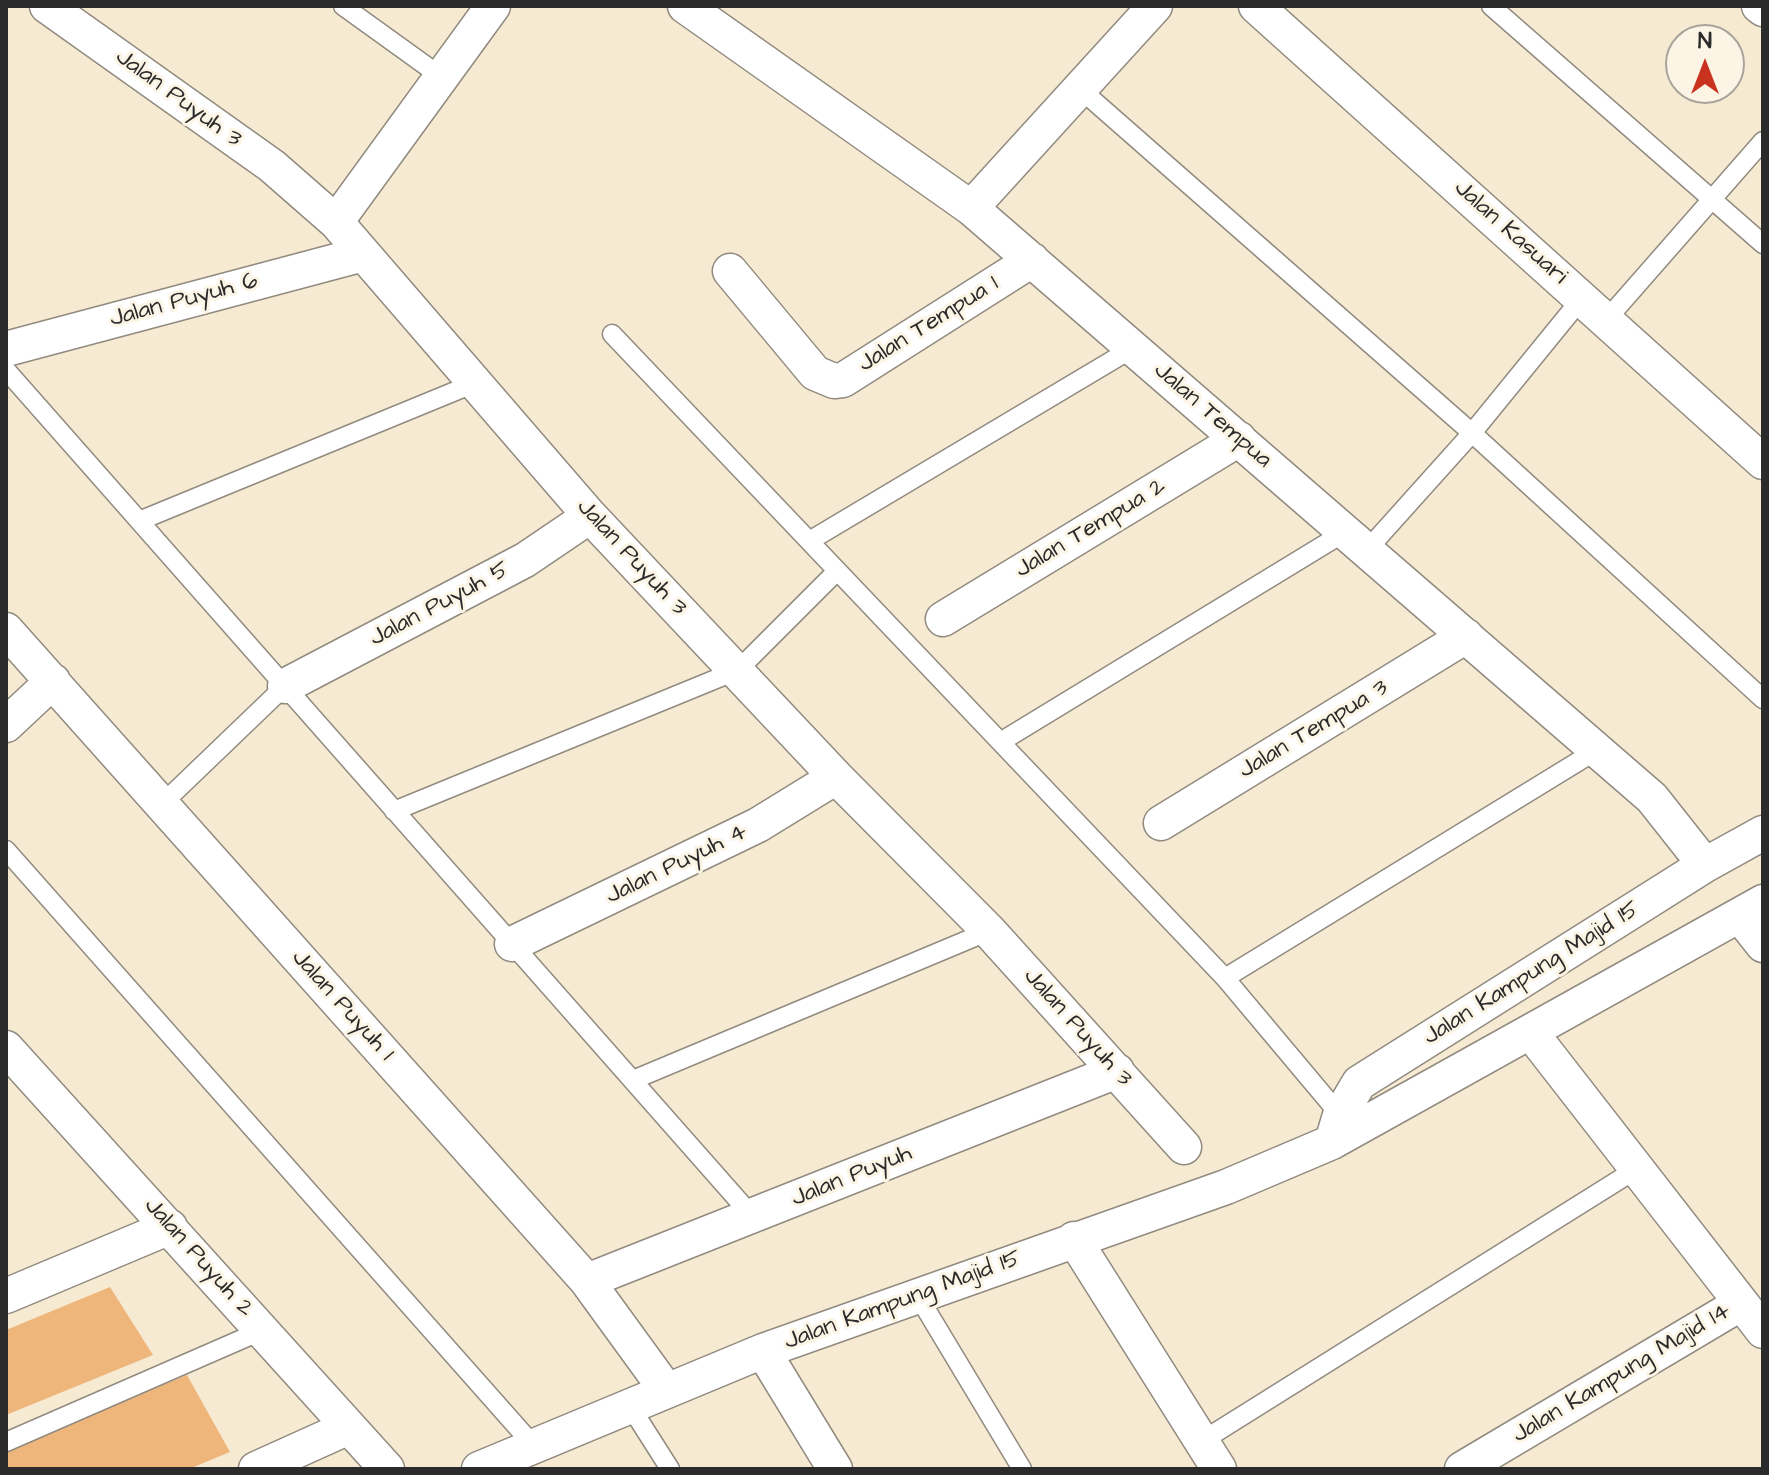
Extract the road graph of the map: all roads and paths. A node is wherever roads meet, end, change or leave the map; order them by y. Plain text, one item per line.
1 (47, 6) edge
2 (343, 6) edge
3 (493, 6) edge
4 (685, 6) edge
5 (1155, 6) edge
6 (1256, 6) edge
7 (1491, 6) edge
8 (443, 78) junction
9 (1079, 88) junction
10 (1763, 141) edge
11 (1712, 199) junction
12 (971, 208) junction
13 (336, 222) junction
14 (1763, 244) edge
15 (363, 254) junction
16 (1032, 260) junction
17 (730, 271) dead end
18 (1594, 309) junction
19 (612, 334) dead end
20 (1133, 348) junction
21 (6, 349) edge
22 (6, 370) edge
23 (475, 383) junction
24 (1472, 433) junction
25 (1239, 439) junction
26 (1763, 462) edge
27 (590, 516) junction
28 (139, 521) junction
29 (811, 540) junction
30 (1356, 541) junction
31 (837, 571) junction
32 (943, 619) dead end
33 (6, 630) edge
34 (1466, 636) junction
35 (738, 670) junction
36 (53, 681) junction
37 (285, 686) junction
38 (1763, 699) edge
39 (6, 725) edge
40 (1002, 741) junction
41 (1597, 750) junction
42 (836, 777) junction
43 (161, 805) junction
44 (394, 811) junction
45 (1161, 823) dead end
46 (1763, 833) edge
47 (6, 850) edge
48 (1705, 865) junction
49 (1752, 909) edge
50 (989, 931) junction
51 (512, 944) junction
52 (1763, 945) edge
53 (1225, 978) junction
54 (1532, 1034) junction
55 (6, 1048) edge
56 (1117, 1071) junction
57 (633, 1080) junction
58 (1336, 1129) junction
59 (1184, 1147) dead end
60 (1638, 1168) junction
61 (753, 1217) junction
62 (170, 1227) junction
63 (1074, 1239) junction
64 (587, 1281) junction
65 (6, 1296) edge
66 (918, 1296) junction
67 (1740, 1304) junction
68 (263, 1330) junction
69 (1763, 1331) edge
70 (763, 1351) junction
71 (667, 1391) junction
72 (630, 1406) junction
73 (349, 1427) junction
74 (6, 1442) edge
75 (1210, 1455) edge
76 (524, 1456) edge
77 (256, 1469) edge
78 (387, 1469) edge
79 (479, 1469) edge
80 (670, 1469) edge
81 (835, 1469) edge
82 (1022, 1469) edge
83 (1462, 1469) edge

1 - 13 street, Jalan Puyuh 3
2 - 8 lane
3 - 8 street
4 - 12 street, Jalan Tempua
5 - 9 street
6 - 18 street, Jalan Kasuari
7 - 11 lane
8 - 13 street
9 - 12 street
9 - 24 lane
10 - 11 lane
11 - 14 lane
11 - 18 lane
12 - 16 street, Jalan Tempua
13 - 15 street, Jalan Puyuh 3
15 - 21 street, Jalan Puyuh 6
15 - 23 street, Jalan Puyuh 3
16 - 17 street, Jalan Tempua 1
16 - 20 street, Jalan Tempua
18 - 24 lane
18 - 26 street, Jalan Kasuari
19 - 29 lane
20 - 25 street, Jalan Tempua
20 - 29 lane
22 - 28 lane
23 - 27 street, Jalan Puyuh 3
23 - 28 lane
24 - 30 lane
24 - 38 lane
25 - 30 street, Jalan Tempua
25 - 32 street, Jalan Tempua 2
27 - 35 street, Jalan Puyuh 3
27 - 37 street, Jalan Puyuh 5
28 - 37 lane
29 - 31 lane
30 - 34 street, Jalan Tempua
30 - 40 lane
31 - 35 lane
31 - 40 lane
33 - 36 street, Jalan Puyuh 1
34 - 41 street, Jalan Tempua
34 - 45 street, Jalan Tempua 3
35 - 42 street, Jalan Puyuh 3
35 - 44 lane
36 - 39 street
36 - 43 street, Jalan Puyuh 1
37 - 43 lane
37 - 44 lane
40 - 53 lane
41 - 48 street, Jalan Tempua
41 - 53 lane
42 - 50 street, Jalan Puyuh 3
42 - 51 street, Jalan Puyuh 4
43 - 64 street, Jalan Puyuh 1
44 - 51 lane
46 - 48 street, Jalan Kampung Majid 15
47 - 76 lane
48 - 58 street, Jalan Kampung Majid 15
49 - 52 street
49 - 54 street, Jalan Kampung Majid 15
50 - 56 street, Jalan Puyuh 3
50 - 57 lane
51 - 57 lane
53 - 58 lane
54 - 58 street, Jalan Kampung Majid 15
54 - 60 street
55 - 62 street, Jalan Puyuh 2
56 - 59 street, Jalan Puyuh 3
56 - 61 street, Jalan Puyuh
57 - 61 lane
58 - 63 street, Jalan Kampung Majid 15
60 - 67 street
60 - 75 lane
61 - 64 street, Jalan Puyuh
62 - 65 street
62 - 68 street, Jalan Puyuh 2
63 - 66 street, Jalan Kampung Majid 15
63 - 75 street
64 - 71 street, Jalan Puyuh 1
66 - 70 street, Jalan Kampung Majid 15
66 - 82 lane
67 - 69 street
67 - 83 street, Jalan Kampung Majid 14
68 - 73 street, Jalan Puyuh 2
68 - 74 lane
70 - 71 street, Jalan Kampung Majid 15
70 - 81 street
71 - 72 street, Jalan Kampung Majid 15
72 - 76 street, Jalan Kampung Majid 15
72 - 80 lane
73 - 77 street
73 - 78 street, Jalan Puyuh 2
76 - 79 street, Jalan Kampung Majid 15

